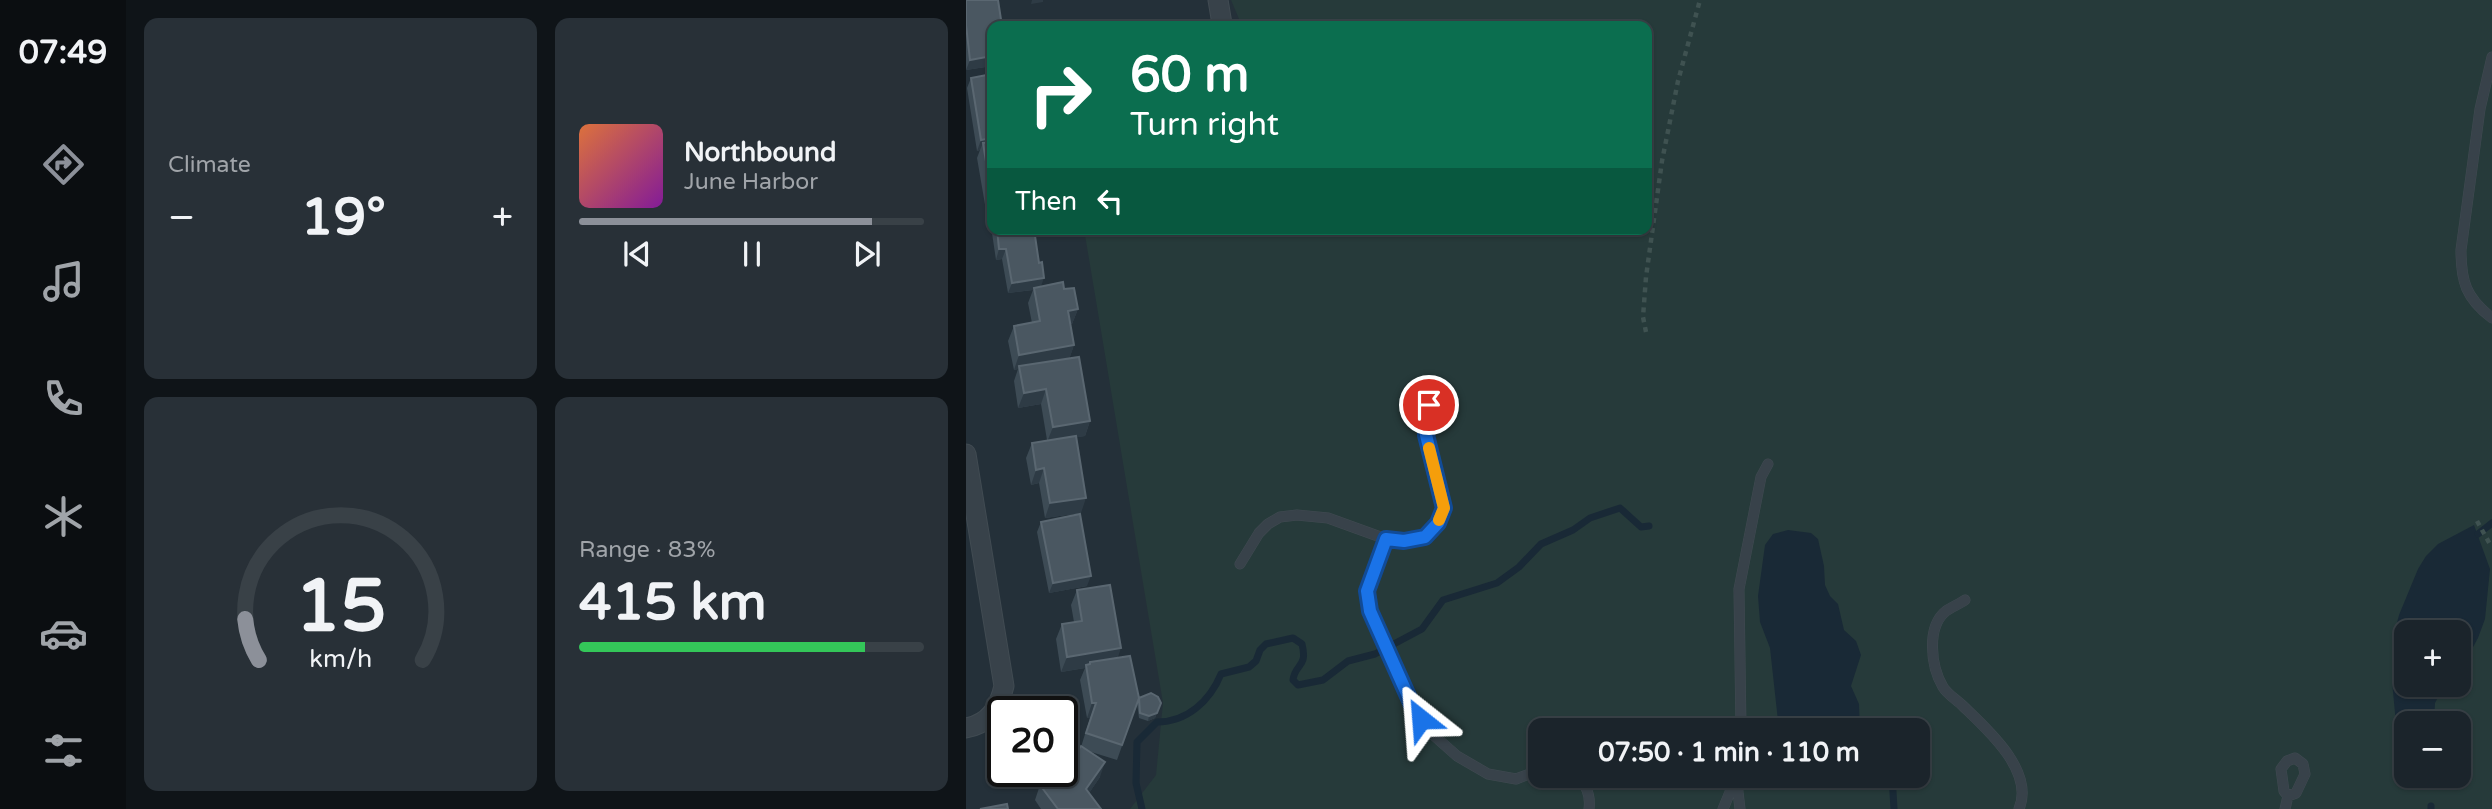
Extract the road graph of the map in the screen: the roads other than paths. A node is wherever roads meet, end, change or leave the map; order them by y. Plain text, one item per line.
1 (1218, 0) edge
2 (1222, 21) edge
3 (2492, 60) edge
4 (2492, 318) edge
5 (1429, 405) dead end
6 (966, 454) edge
7 (1768, 464) dead end
8 (1386, 539) junction
9 (1240, 564) dead end
10 (1965, 600) dead end
11 (1741, 718) edge
12 (966, 728) edge
13 (1528, 774) edge
14 (1586, 788) edge
15 (1732, 788) edge
16 (1737, 788) edge
17 (2288, 796) dead end
18 (1589, 809) edge
19 (1723, 809) edge
20 (1740, 809) edge
21 (2019, 809) edge
22 (2285, 809) edge

1 - 2 street
3 - 4 lane
5 - 8 lane
6 - 12 street
7 - 11 lane
8 - 9 lane
8 - 13 lane
10 - 21 lane
14 - 18 lane
15 - 19 lane
16 - 20 lane
17 - 22 lane

